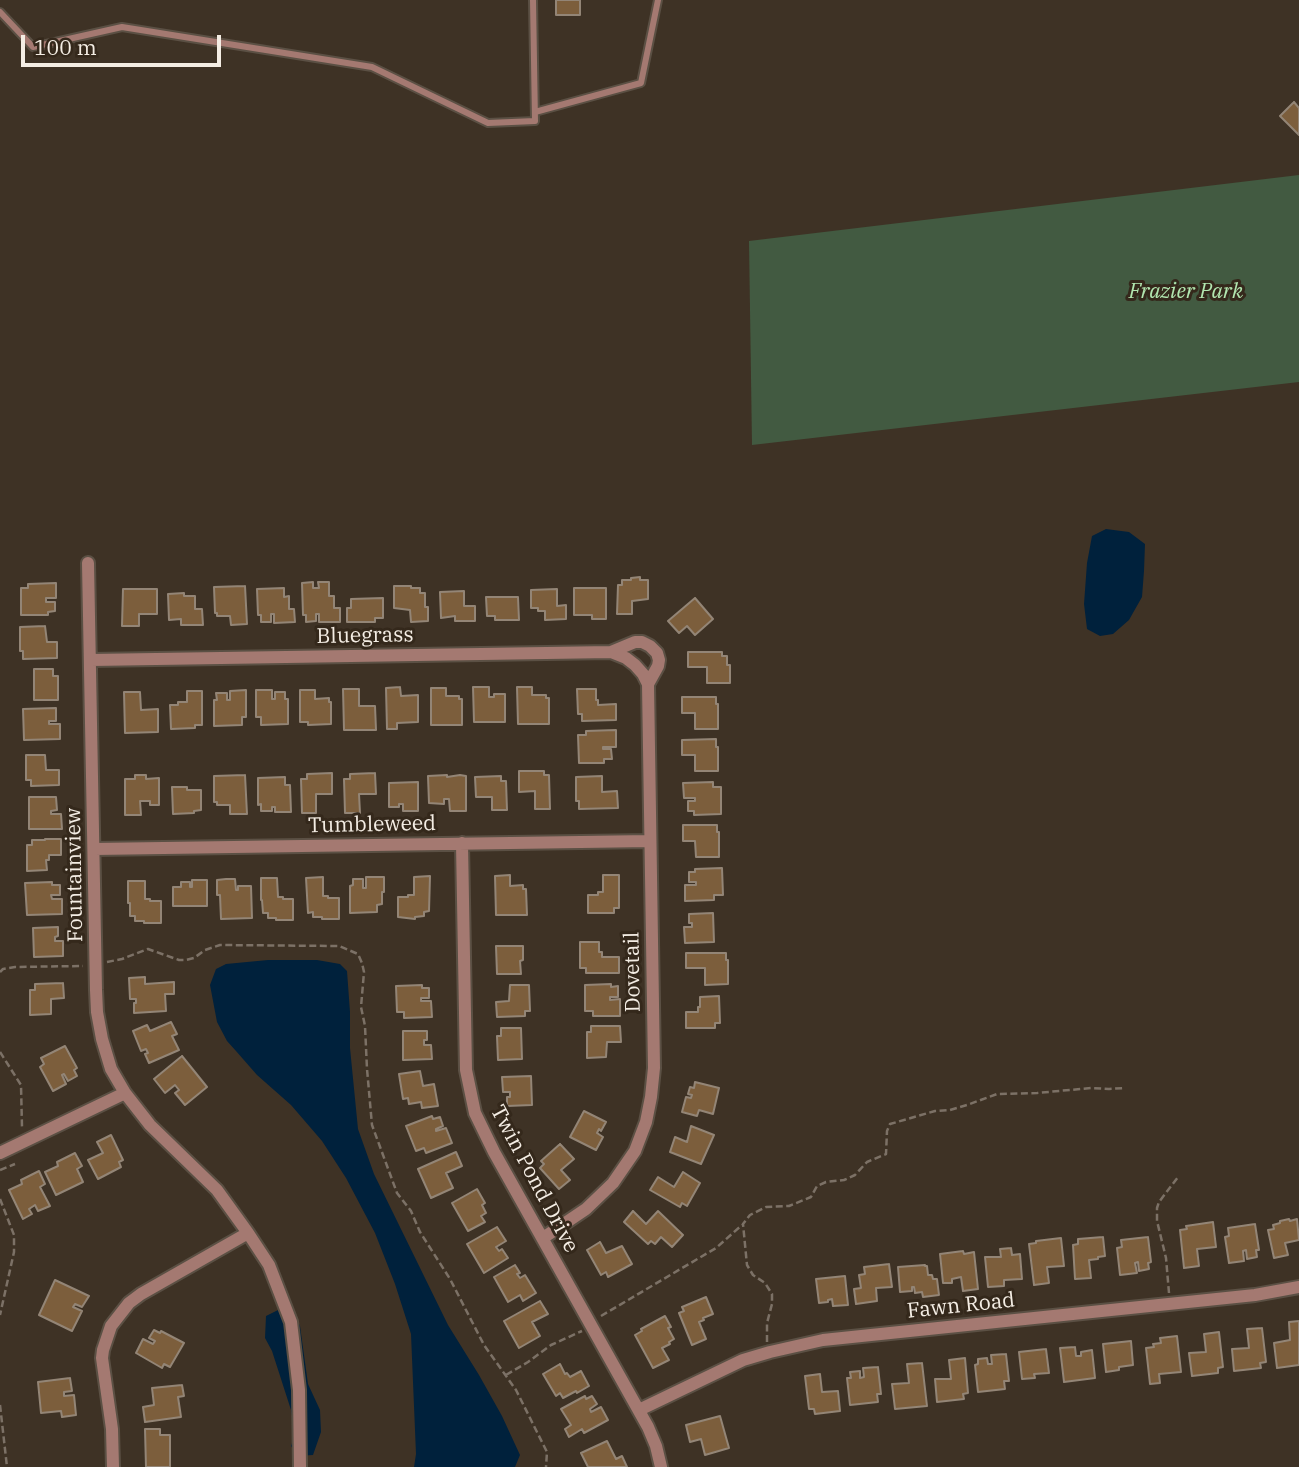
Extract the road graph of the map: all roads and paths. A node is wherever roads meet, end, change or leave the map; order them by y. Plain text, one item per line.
1 (533, 0) edge
2 (658, 0) edge
3 (0, 12) edge
4 (535, 112) junction
5 (88, 563) dead end
6 (611, 652) junction
7 (91, 660) junction
8 (648, 684) junction
9 (650, 841) junction
10 (462, 843) junction
11 (94, 849) junction
12 (96, 965) junction
13 (0, 972) edge
14 (0, 1052) edge
15 (1125, 1088) dead end
16 (125, 1093) junction
17 (26, 1140) junction
18 (0, 1153) edge
19 (15, 1164) dead end
20 (0, 1170) edge
21 (1178, 1177) dead end
22 (0, 1199) edge
23 (743, 1224) junction
24 (248, 1233) junction
25 (543, 1238) junction
26 (1299, 1287) edge
27 (1171, 1304) junction
28 (0, 1315) edge
29 (592, 1324) junction
30 (769, 1352) junction
31 (506, 1375) junction
32 (0, 1405) edge
33 (639, 1410) junction
34 (7, 1467) edge
35 (113, 1467) edge
36 (300, 1467) edge
37 (547, 1467) edge
38 (661, 1467) edge

1 - 4 lane
2 - 4 lane
3 - 4 lane
5 - 7 street, Fountainview
6 - 7 street, Bluegrass
6 - 8 street, Bluegrass
6 - 8 street, Dovetail
7 - 11 street, Fountainview
8 - 9 street, Dovetail
9 - 10 street, Tumbleweed
9 - 25 street, Dovetail
10 - 11 street, Tumbleweed
10 - 25 street, Twin Pond Drive
11 - 12 street, Fountainview
12 - 13 path
12 - 16 street, Fountainview
12 - 31 path
14 - 17 path
15 - 23 path
16 - 17 street
16 - 24 street, Fountainview
17 - 18 street
19 - 20 path
21 - 27 path
22 - 28 path
23 - 29 path
23 - 30 path
24 - 35 street
24 - 36 street, Fountainview
25 - 29 street, Twin Pond Drive
26 - 27 street, Fawn Road
27 - 30 street, Fawn Road
29 - 31 path
29 - 33 street, Twin Pond Drive
30 - 33 street, Fawn Road
31 - 37 path
32 - 34 path
33 - 38 street, Twin Pond Drive

